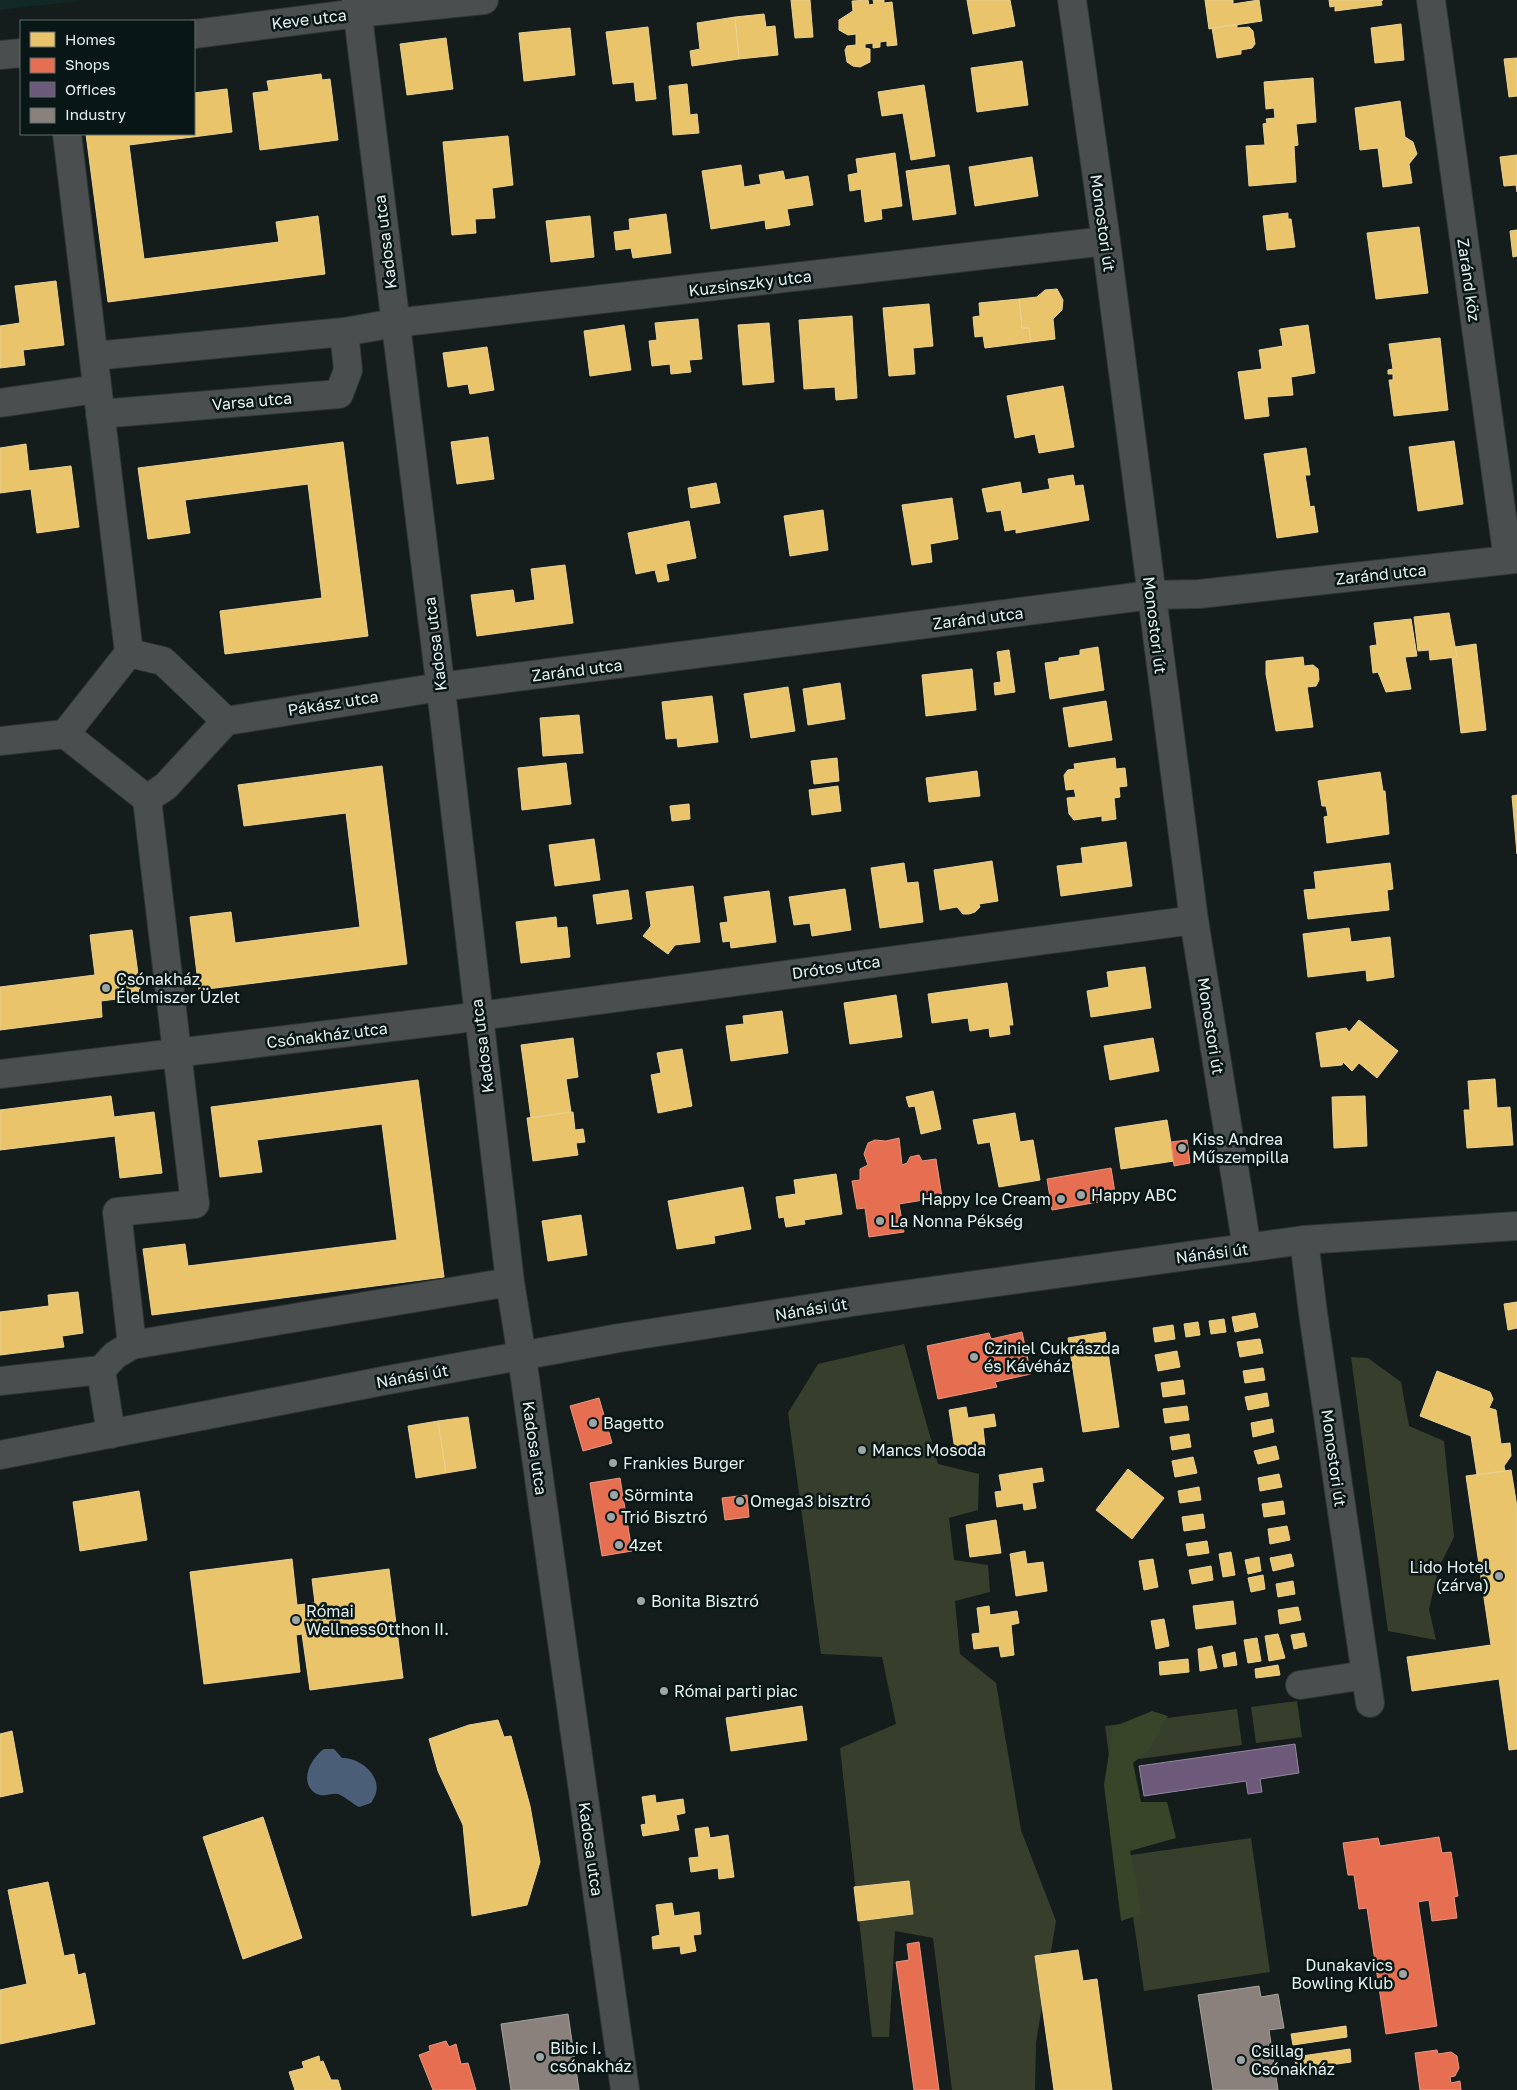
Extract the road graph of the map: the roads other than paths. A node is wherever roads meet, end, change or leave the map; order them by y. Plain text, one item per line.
1 (484, 0) edge
2 (1072, 0) edge
3 (1431, 0) edge
4 (357, 7) edge
5 (195, 34) edge
6 (20, 53) edge
7 (0, 55) edge
8 (67, 135) edge
9 (1106, 241) junction
10 (395, 323) junction
11 (344, 332) junction
12 (94, 356) junction
13 (99, 401) junction
14 (0, 403) edge
15 (1512, 560) edge
16 (1151, 595) junction
17 (129, 654) junction
18 (440, 687) junction
19 (226, 721) junction
20 (65, 734) junction
21 (0, 741) edge
22 (147, 799) junction
23 (1194, 920) junction
24 (478, 1015) junction
25 (176, 1054) junction
26 (0, 1074) edge
27 (1517, 1226) edge
28 (1304, 1240) junction
29 (1247, 1248) junction
30 (510, 1282) junction
31 (132, 1345) junction
32 (522, 1357) junction
33 (102, 1370) junction
34 (0, 1381) edge
35 (111, 1434) junction
36 (0, 1456) edge
37 (1366, 1675) junction
38 (1300, 1685) dead end
39 (1370, 1703) dead end
40 (625, 2090) edge

1 - 4 street, Keve utca
2 - 9 street, Monostori út
3 - 15 street, Zaránd köz
4 - 5 street, Keve utca
4 - 10 street, Kadosa utca
6 - 7 street
8 - 12 street
9 - 10 street, Kuzsinszky utca
9 - 16 street, Monostori út
10 - 11 street
10 - 18 street, Kadosa utca
11 - 12 street
11 - 13 street, Varsa utca
12 - 13 street
13 - 14 street, Varsa utca
13 - 17 street
15 - 16 street, Zaránd utca
16 - 18 street, Zaránd utca
16 - 23 street, Monostori út
17 - 19 street
17 - 20 street
18 - 19 street, Pákász utca
18 - 24 street, Kadosa utca
19 - 22 street
20 - 21 street
20 - 22 street
22 - 25 street
23 - 24 street, Drótos utca
23 - 29 street, Monostori út
24 - 25 street, Csónakház utca
24 - 30 street, Kadosa utca
25 - 26 street, Csónakház utca
25 - 31 street
27 - 28 street, Nánási út
28 - 29 street, Nánási út
28 - 37 street, Monostori út
29 - 32 street, Nánási út
30 - 31 street
30 - 32 street, Kadosa utca
31 - 33 street
32 - 35 street, Nánási út
32 - 40 street, Kadosa utca
33 - 34 street
33 - 35 street
35 - 36 street, Nánási út
37 - 38 street
37 - 39 street, Monostori út

